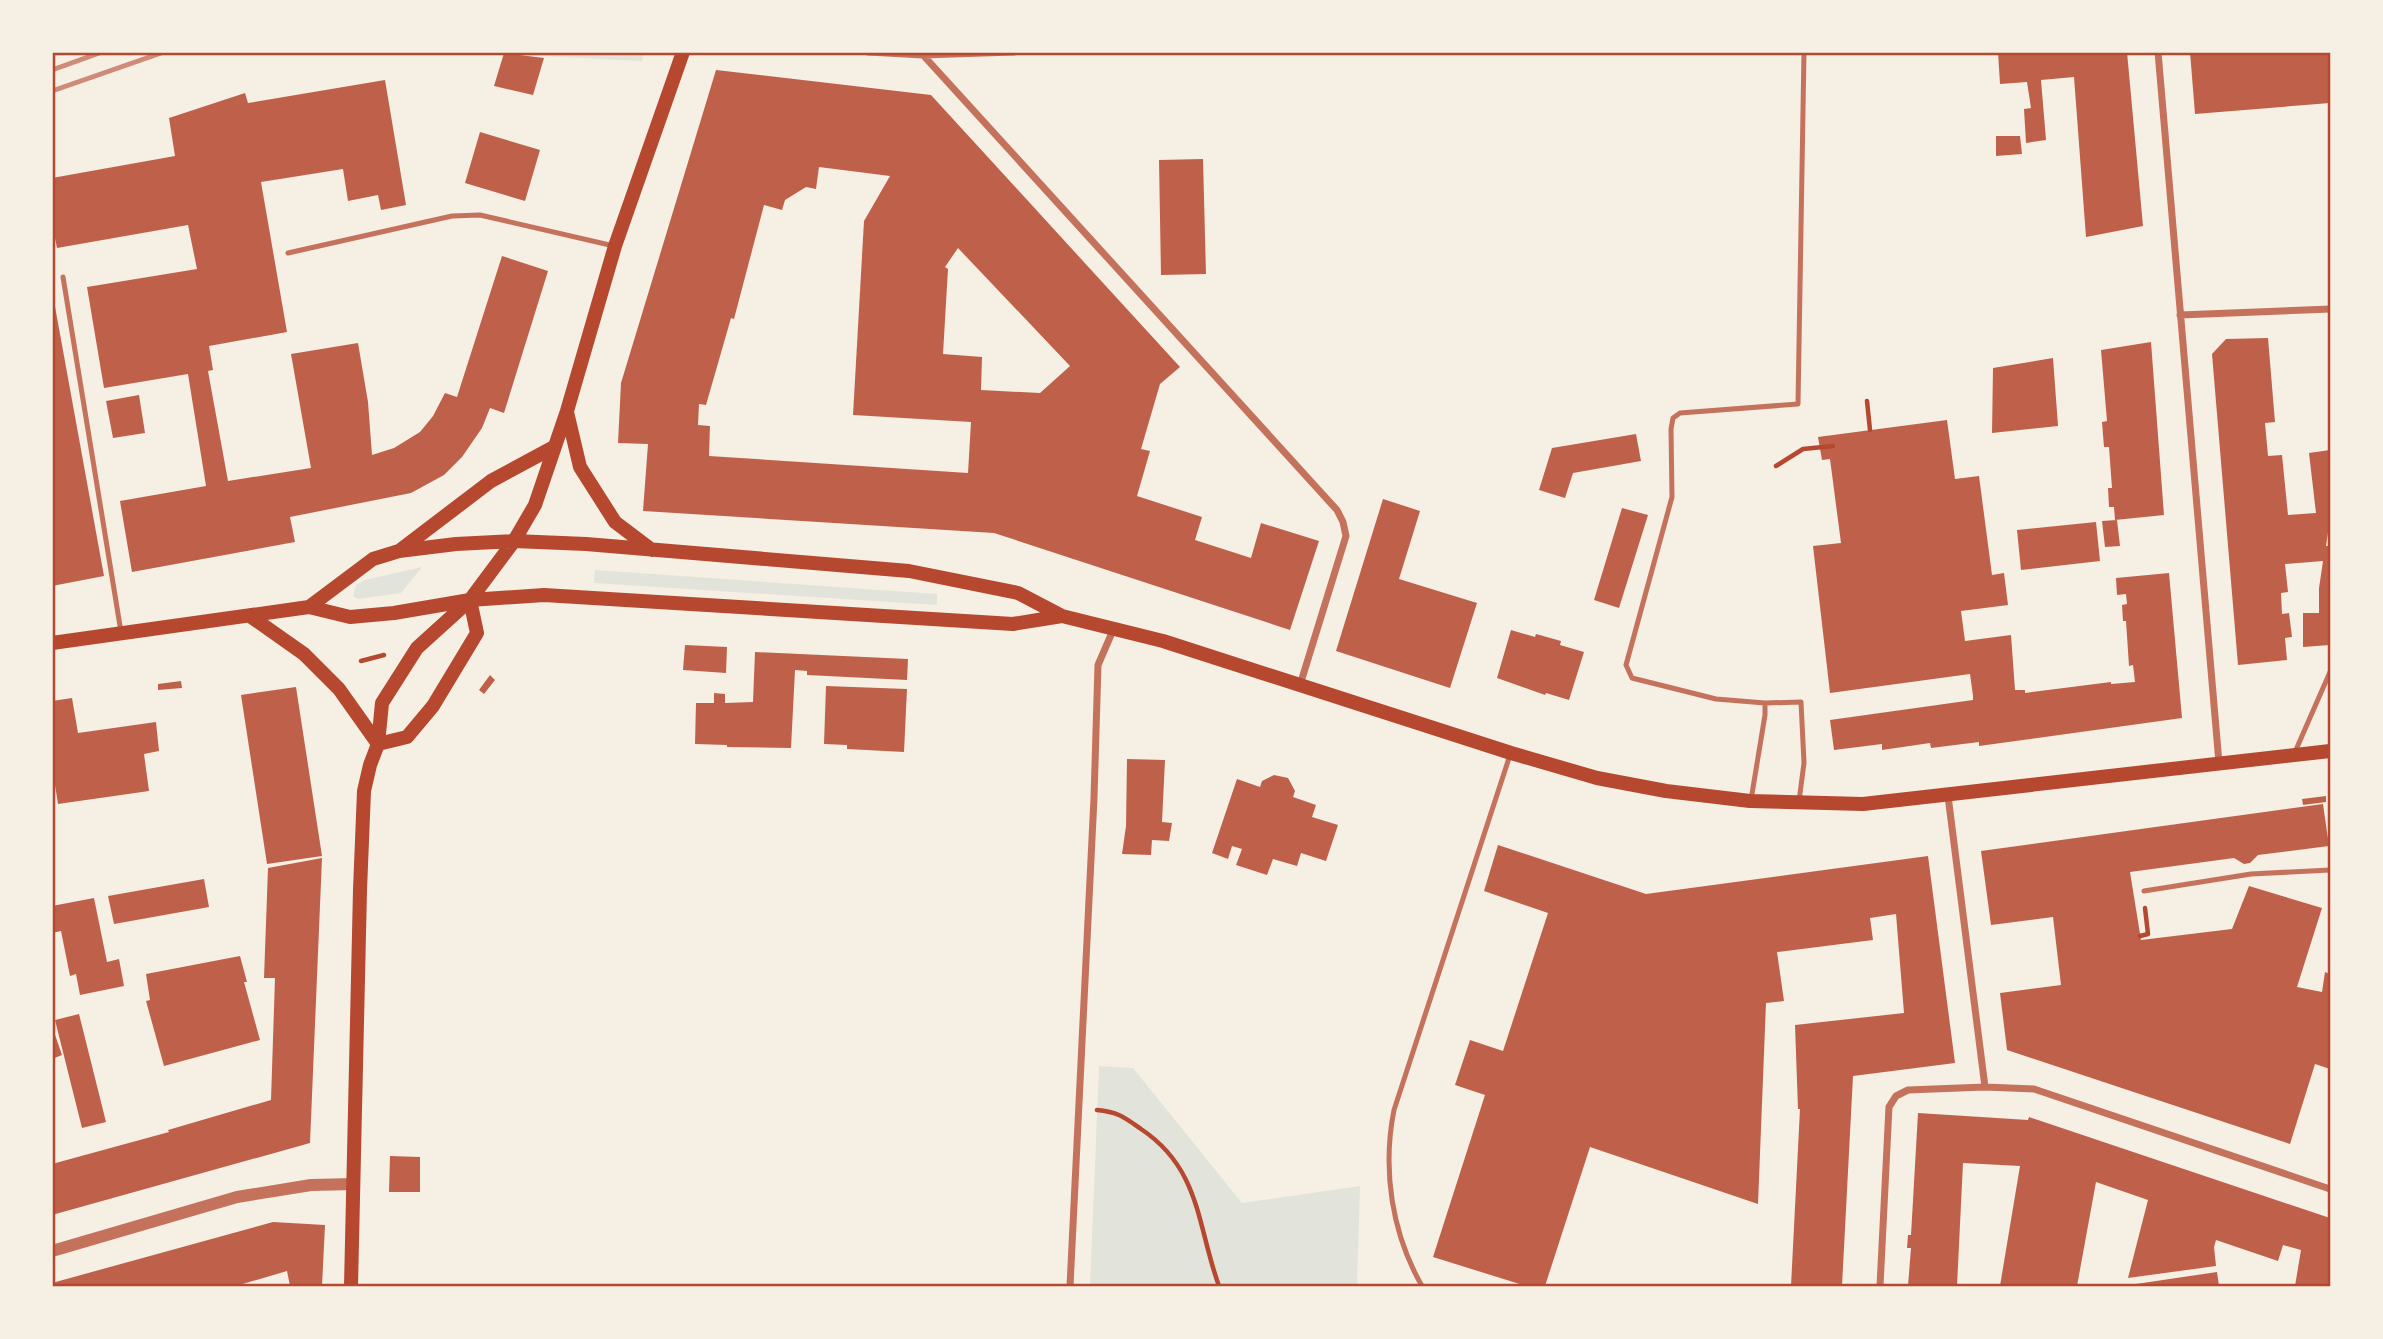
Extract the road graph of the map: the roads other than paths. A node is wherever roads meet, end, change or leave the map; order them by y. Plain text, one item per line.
1 (683, 52) edge
2 (868, 52) edge
3 (1014, 52) edge
4 (1804, 52) edge
5 (2158, 52) edge
6 (923, 55) junction
7 (615, 246) junction
8 (288, 253) dead end
9 (63, 277) dead end
10 (2330, 309) edge
11 (2180, 315) junction
12 (567, 411) junction
13 (554, 447) junction
14 (514, 541) junction
15 (652, 550) junction
16 (399, 551) junction
17 (470, 600) junction
18 (309, 607) junction
19 (250, 616) junction
20 (1062, 616) junction
21 (1114, 628) junction
22 (121, 632) junction
23 (52, 643) edge
24 (2330, 672) edge
25 (1300, 685) junction
26 (1765, 703) junction
27 (378, 744) junction
28 (2330, 751) edge
29 (1511, 752) junction
30 (2293, 756) junction
31 (2219, 765) junction
32 (1948, 796) junction
33 (1750, 801) junction
34 (1799, 804) junction
35 (2330, 870) edge
36 (2144, 891) dead end
37 (1984, 1087) junction
38 (354, 1184) junction
39 (2330, 1189) edge
40 (52, 1251) edge
41 (351, 1286) edge
42 (1070, 1286) edge
43 (1422, 1286) edge
44 (1880, 1286) edge

1 - 7 main road
2 - 6 street
3 - 6 street
4 - 26 lane
5 - 11 street
6 - 25 street
7 - 8 lane
7 - 12 main road
9 - 22 lane
10 - 11 street
11 - 31 street
12 - 13 main road
12 - 15 main road
13 - 14 main road
13 - 16 main road
14 - 15 main road
14 - 16 main road
14 - 17 main road
15 - 20 main road
16 - 18 main road
17 - 18 main road
17 - 20 main road
17 - 27 main road
17 - 27 main road
18 - 19 main road
19 - 22 main road
19 - 27 main road
20 - 21 main road
21 - 25 main road
21 - 42 street
22 - 23 main road
24 - 30 lane
25 - 29 main road
26 - 33 lane
26 - 34 lane
27 - 38 main road
28 - 30 main road
29 - 33 main road
29 - 43 lane
30 - 31 main road
31 - 32 main road
32 - 34 main road
32 - 37 street
33 - 34 main road
35 - 36 lane
37 - 39 street
37 - 44 street
38 - 40 street
38 - 41 main road

